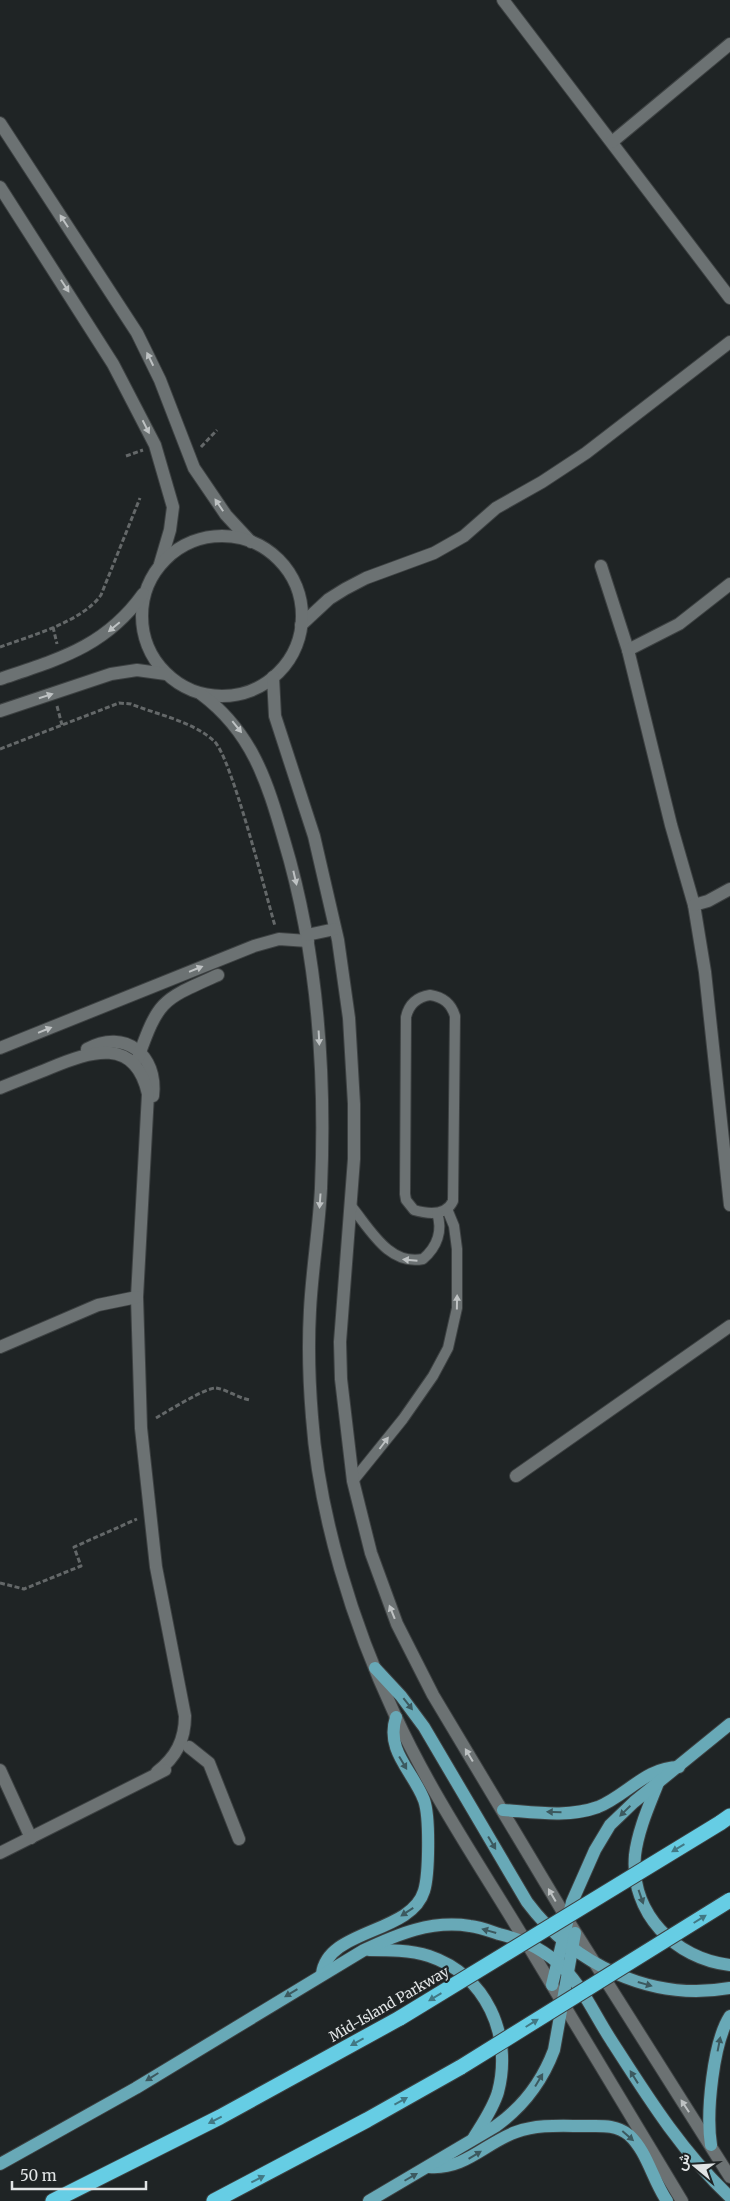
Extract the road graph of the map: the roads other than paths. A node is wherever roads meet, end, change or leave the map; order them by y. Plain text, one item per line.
1 (503, 0) edge
2 (730, 44) edge
3 (0, 122) edge
4 (612, 142) junction
5 (0, 187) edge
6 (730, 298) edge
7 (730, 342) edge
8 (251, 542) junction
9 (160, 566) junction
10 (602, 566) dead end
11 (730, 584) edge
12 (146, 590) junction
13 (301, 625) junction
14 (628, 650) junction
15 (166, 674) junction
16 (273, 677) junction
17 (0, 679) edge
18 (201, 694) junction
19 (0, 711) edge
20 (730, 889) edge
21 (694, 905) junction
22 (335, 929) junction
23 (308, 938) junction
24 (218, 975) dead end
25 (0, 1048) edge
26 (140, 1052) junction
27 (77, 1056) junction
28 (136, 1065) junction
29 (0, 1088) edge
30 (148, 1118) junction
31 (730, 1205) edge
32 (351, 1206) junction
33 (442, 1211) junction
34 (137, 1297) junction
35 (730, 1326) edge
36 (0, 1347) edge
37 (516, 1476) dead end
38 (353, 1481) junction
39 (375, 1668) junction
40 (183, 1705) junction
41 (396, 1717) junction
42 (730, 1724) edge
43 (189, 1747) junction
44 (679, 1767) junction
45 (0, 1770) edge
46 (157, 1772) junction
47 (658, 1782) junction
48 (502, 1810) junction
49 (725, 1819) edge
50 (32, 1838) junction
51 (239, 1839) dead end
52 (0, 1853) edge
53 (730, 1900) edge
54 (567, 1919) junction
55 (575, 1933) junction
56 (525, 1940) junction
57 (562, 1940) junction
58 (572, 1949) junction
59 (364, 1950) junction
60 (557, 1962) junction
61 (595, 1964) junction
62 (730, 1965) edge
63 (568, 1972) junction
64 (322, 1974) junction
65 (552, 1985) junction
66 (730, 1988) edge
67 (563, 2003) junction
68 (730, 2016) edge
69 (472, 2141) junction
70 (711, 2145) junction
71 (0, 2164) edge
72 (429, 2167) junction
73 (730, 2177) edge
74 (730, 2197) edge
75 (53, 2201) edge
76 (214, 2201) edge
77 (369, 2201) edge
78 (667, 2201) edge
79 (682, 2201) edge

1 - 4 street
2 - 4 street
8 -> 3 street
4 - 6 street
5 -> 9 street
7 - 13 street
8 - 9 street
8 - 13 street
9 - 12 street
10 - 14 street
11 - 14 street
12 - 15 street
12 -> 17 street
13 - 16 street
14 - 21 street
15 - 18 street
19 -> 15 street
16 - 18 street
16 - 22 street
18 -> 23 street
20 - 21 street
21 - 31 street
22 - 23 street
22 - 32 street
25 -> 23 street
23 -> 39 street
24 - 26 street
26 - 27 street
26 - 28 street
26 - 30 street
27 - 28 street
27 - 29 street
28 - 30 street
30 - 34 street
33 -> 32 lane
32 - 38 street
33 - 33 lane
38 -> 33 lane
34 - 36 street
34 - 40 street
35 - 37 street
48 -> 38 street
39 - 41 street
39 -> 57 main road
40 - 43 street
40 - 46 street
41 - 56 street
41 -> 64 main road
42 - 44 main road
43 - 46 street
43 - 51 street
44 - 47 main road
44 -> 48 main road
45 - 50 street
46 - 50 street
47 -> 54 main road
47 -> 62 main road
54 -> 48 street
49 -> 75 highway, Mid-Island Parkway, bridge
50 - 52 street
76 -> 53 highway, bridge
54 - 55 street
54 - 57 main road
55 - 58 main road
55 - 61 street
56 -> 59 main road
56 - 60 main road
56 - 65 street
57 - 58 main road
57 - 60 main road
58 - 61 main road
58 - 63 main road
59 - 64 main road
59 - 69 main road
60 - 63 main road
60 - 65 main road
61 -> 66 main road
70 -> 61 street
63 - 67 main road
74 -> 63 main road
64 -> 71 main road
65 - 67 street
69 -> 67 main road
67 - 79 street
70 -> 68 main road
69 - 72 main road
70 - 73 street
77 -> 72 main road
72 -> 78 main road

